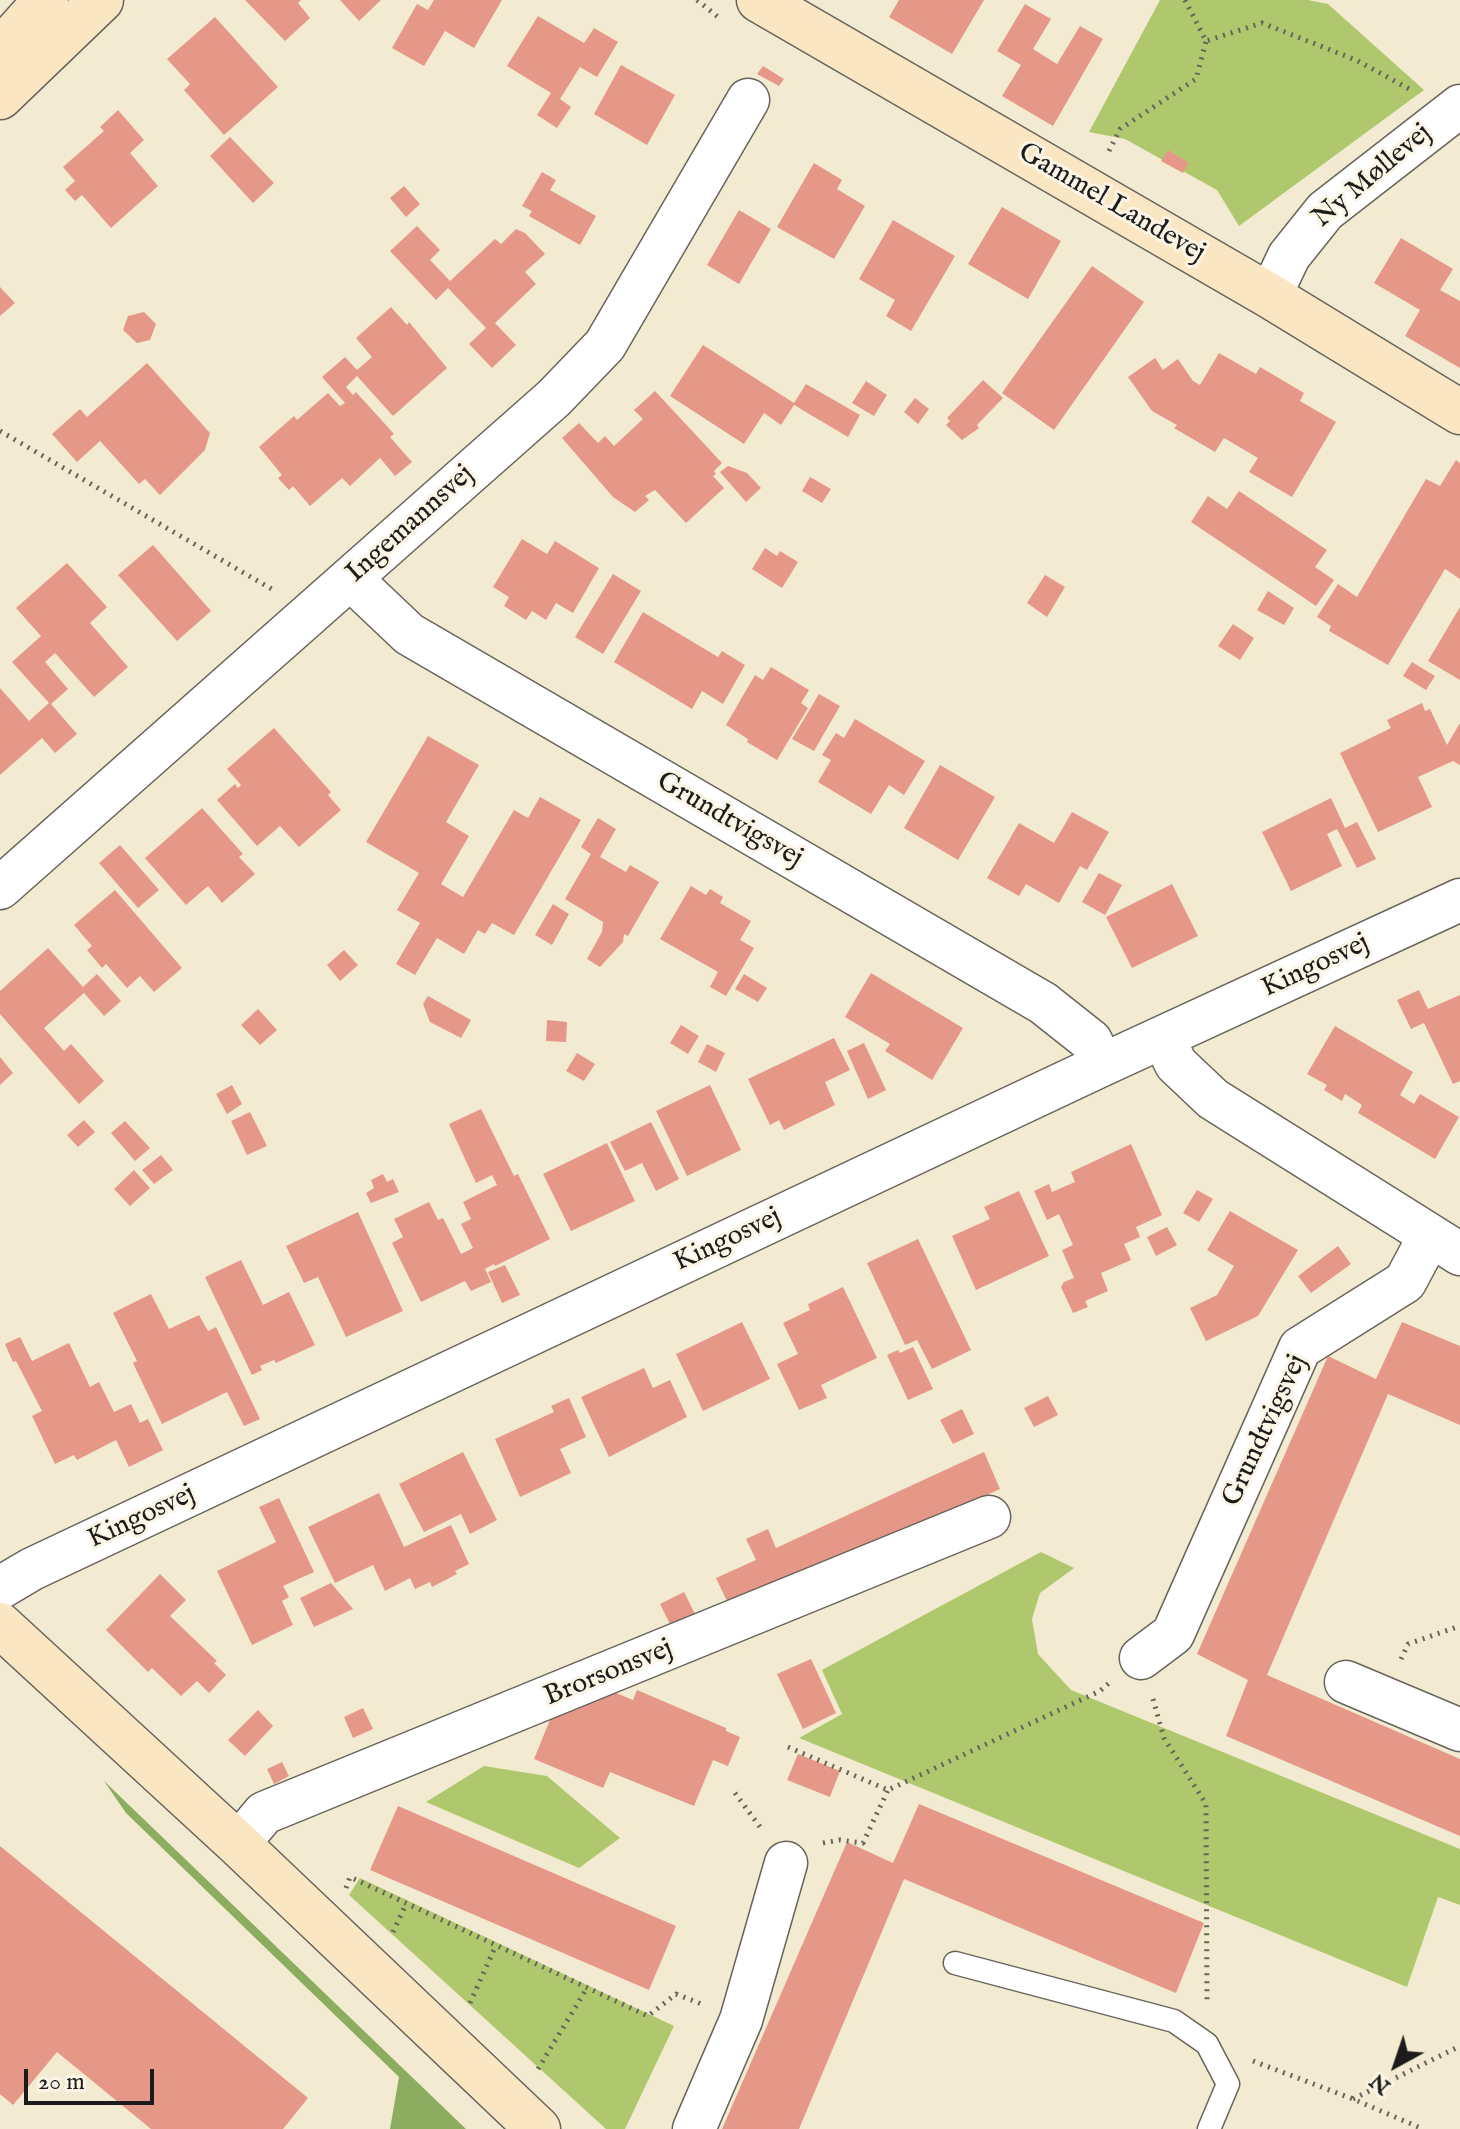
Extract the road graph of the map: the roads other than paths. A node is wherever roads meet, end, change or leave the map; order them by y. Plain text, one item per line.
1 (46, 0) edge
2 (101, 0) edge
3 (783, 6) edge
4 (0, 51) edge
5 (0, 97) edge
6 (748, 100) dead end
7 (1450, 114) edge
8 (1270, 296) junction
9 (1460, 412) edge
10 (351, 579) junction
11 (0, 888) edge
12 (1460, 900) edge
13 (1163, 1038) junction
14 (1102, 1065) junction
15 (1445, 1245) edge
16 (989, 1517) dead end
17 (0, 1588) edge
18 (0, 1625) edge
19 (1141, 1658) road end
20 (1364, 1689) road end
21 (1460, 1730) edge
22 (238, 1844) junction
23 (786, 1863) dead end
24 (955, 1963) dead end
25 (526, 2118) edge
26 (694, 2129) edge
27 (1209, 2129) edge

1 - 4 street
2 - 5 street
3 - 8 street, Gammel Landevej
6 - 10 street, Ingemannsvej
7 - 8 street, Ny Møllevej
8 - 9 street, Gammel Landevej
10 - 11 street, Ingemannsvej
10 - 14 street, Grundtvigsvej
12 - 13 street, Kingosvej
13 - 14 street, Kingosvej
13 - 15 street, Grundtvigsvej
14 - 17 street, Kingosvej
15 - 19 street, Grundtvigsvej
16 - 22 street, Brorsonsvej
18 - 22 street
20 - 21 street
22 - 25 street
23 - 26 street
24 - 27 lane

